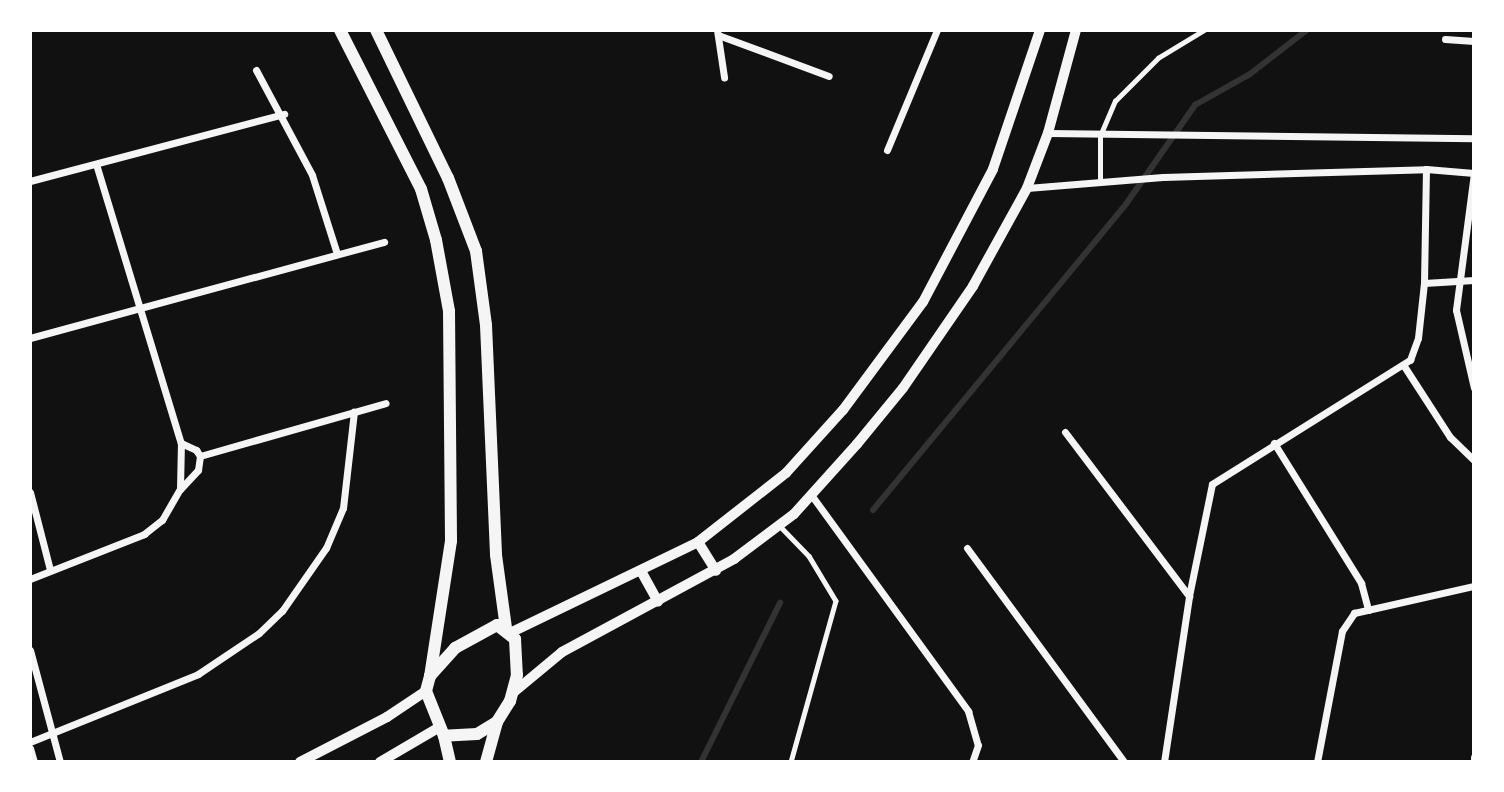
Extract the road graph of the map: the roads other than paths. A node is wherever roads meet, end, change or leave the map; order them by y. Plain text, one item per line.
1 (340, 30) edge
2 (376, 30) edge
3 (937, 30) edge
4 (1076, 30) edge
5 (1204, 30) edge
6 (1038, 31) edge
7 (718, 33) edge
8 (1445, 39) dead end
9 (1474, 41) edge
10 (256, 70) dead end
11 (724, 76) dead end
12 (829, 76) dead end
13 (284, 114) junction
14 (1048, 133) junction
15 (1100, 136) junction
16 (1474, 138) edge
17 (887, 150) dead end
18 (96, 164) junction
19 (1426, 169) junction
20 (1474, 173) edge
21 (30, 181) edge
22 (1100, 183) junction
23 (1027, 188) junction
24 (384, 242) dead end
25 (337, 254) junction
26 (1474, 280) edge
27 (1460, 282) junction
28 (1424, 283) junction
29 (139, 306) junction
30 (30, 338) edge
31 (1404, 366) junction
32 (1474, 388) edge
33 (386, 403) dead end
34 (354, 412) junction
35 (1065, 432) dead end
36 (181, 443) junction
37 (1274, 443) junction
38 (200, 456) junction
39 (1474, 460) edge
40 (180, 489) junction
41 (30, 492) edge
42 (812, 496) junction
43 (780, 526) junction
44 (698, 542) junction
45 (967, 548) dead end
46 (50, 570) junction
47 (641, 571) junction
48 (716, 571) junction
49 (30, 579) edge
50 (1474, 586) edge
51 (1189, 596) junction
52 (657, 602) junction
53 (1368, 610) junction
54 (509, 630) junction
55 (30, 650) edge
56 (430, 676) junction
57 (426, 691) junction
58 (514, 692) junction
59 (497, 722) junction
60 (441, 732) junction
61 (52, 734) junction
62 (30, 742) edge
63 (30, 747) edge
64 (1474, 757) edge
65 (34, 762) edge
66 (60, 762) edge
67 (300, 762) edge
68 (380, 762) edge
69 (450, 762) edge
70 (486, 762) edge
71 (791, 762) edge
72 (972, 762) edge
73 (1124, 762) edge
74 (1164, 762) edge
75 (1317, 762) edge
76 (1474, 762) edge

1 - 56 main road
2 - 54 main road
3 - 17 street
4 - 14 street
5 - 15 lane
6 - 44 street
7 - 11 street
7 - 12 street
8 - 9 street
10 - 13 street
13 - 18 street
13 - 25 street
14 - 15 street
14 - 23 street
15 - 16 street
15 - 22 lane
18 - 21 street
18 - 29 street
19 - 20 street
19 - 22 street
19 - 28 street
20 - 27 street
22 - 23 street
23 - 42 street
24 - 25 street
25 - 29 street
26 - 27 street
27 - 28 street
27 - 32 street
28 - 31 street
29 - 30 street
29 - 36 street
31 - 37 street
31 - 39 street
33 - 34 street
34 - 38 street
34 - 61 street
35 - 51 street
36 - 38 street
36 - 40 street
37 - 51 street
37 - 53 street
38 - 40 street
40 - 46 street
41 - 46 street
42 - 43 street
42 - 72 street
43 - 48 street
43 - 71 lane
44 - 47 street
44 - 48 street
45 - 73 street
46 - 49 street
47 - 52 street
47 - 54 street
48 - 52 street
50 - 53 street
51 - 74 street
52 - 58 street
53 - 75 street
54 - 56 main road
54 - 58 main road
55 - 61 street
56 - 57 main road
57 - 60 main road
57 - 67 street
58 - 59 main road
59 - 60 main road
59 - 70 main road
60 - 68 street
60 - 69 main road
61 - 62 street
61 - 66 street
63 - 65 street
64 - 76 street

